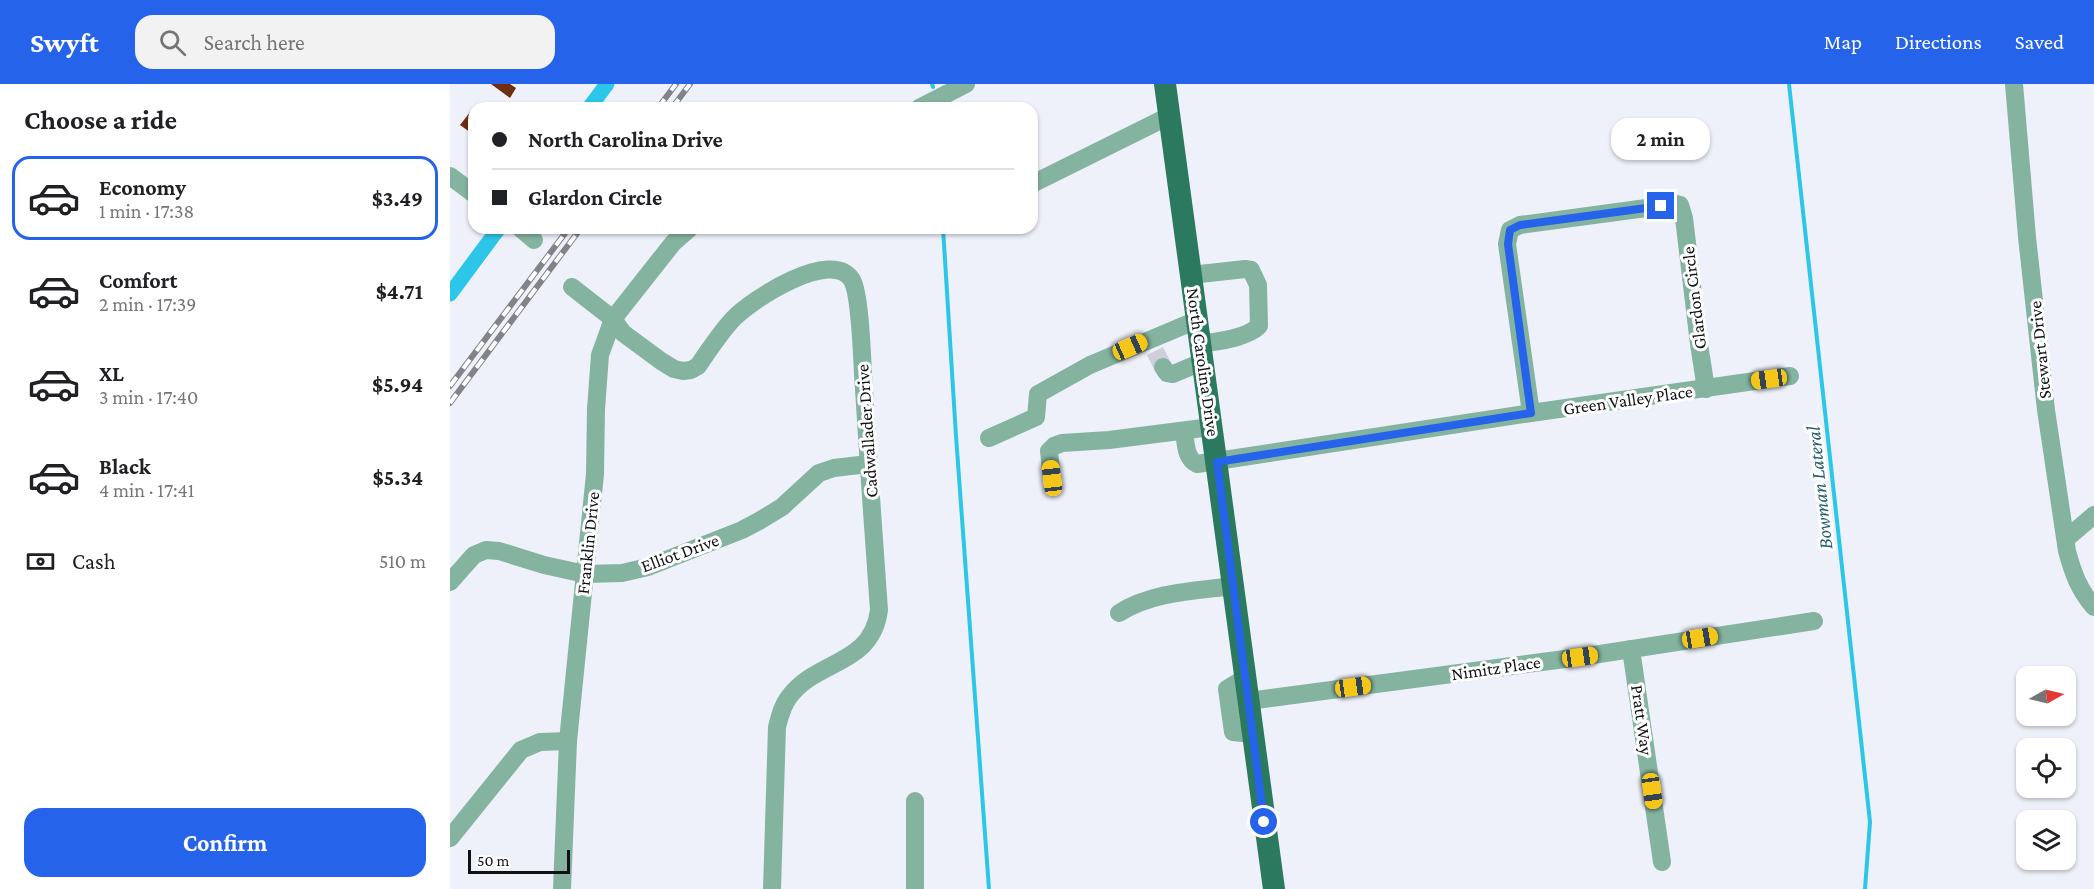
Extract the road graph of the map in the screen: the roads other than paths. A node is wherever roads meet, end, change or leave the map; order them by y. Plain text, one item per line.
1 (966, 84) edge
2 (1165, 84) edge
3 (2014, 84) edge
4 (931, 102) edge
5 (1169, 116) junction
6 (450, 176) edge
7 (1038, 181) edge
8 (468, 190) edge
9 (683, 234) edge
10 (1191, 275) junction
11 (572, 287) dead end
12 (613, 319) junction
13 (1197, 320) junction
14 (1156, 352) junction
15 (1201, 353) junction
16 (1790, 376) dead end
17 (1706, 388) junction
18 (1531, 413) junction
19 (1211, 427) junction
20 (1184, 431) junction
21 (989, 438) dead end
22 (1217, 462) junction
23 (868, 464) junction
24 (1052, 478) dead end
25 (2094, 515) edge
26 (2066, 539) junction
27 (585, 574) junction
28 (450, 582) edge
29 (1233, 586) junction
30 (2094, 607) edge
31 (1119, 613) dead end
32 (1814, 621) dead end
33 (1632, 649) junction
34 (1245, 678) junction
35 (1248, 701) junction
36 (1252, 734) junction
37 (568, 741) junction
38 (915, 801) dead end
39 (450, 838) edge
40 (1662, 862) dead end
41 (562, 889) edge
42 (772, 889) edge
43 (915, 889) edge
44 (1274, 889) edge

1 - 4 street
2 - 5 main road, North Carolina Drive
3 - 26 street, Stewart Drive
5 - 7 street
5 - 10 main road, North Carolina Drive
6 - 8 street
9 - 12 street, Franklin Drive
10 - 13 main road, North Carolina Drive
10 - 15 street
11 - 12 street, Cadwallader Drive
12 - 23 street, Cadwallader Drive
12 - 27 street, Franklin Drive
13 - 14 street
13 - 15 main road, North Carolina Drive
14 - 15 street
14 - 21 street
15 - 19 main road, North Carolina Drive
16 - 17 street, Green Valley Place
17 - 18 street, Green Valley Place
17 - 18 street, Glardon Circle
18 - 22 street, Green Valley Place
19 - 20 street
19 - 22 main road, North Carolina Drive
20 - 22 street, Green Valley Place
20 - 24 street
22 - 29 main road, North Carolina Drive
23 - 27 street, Elliot Drive
23 - 42 street, Cadwallader Drive
25 - 26 street
26 - 30 street, Stewart Drive
27 - 28 street, Elliot Drive
27 - 37 street, Franklin Drive
29 - 31 street
29 - 34 main road, North Carolina Drive
32 - 33 street, Nimitz Place
33 - 35 street, Nimitz Place
33 - 40 street, Pratt Way
34 - 35 main road, North Carolina Drive
34 - 36 street
35 - 36 main road, North Carolina Drive
36 - 44 main road, North Carolina Drive
37 - 39 street
37 - 41 street, Franklin Drive
38 - 43 street

